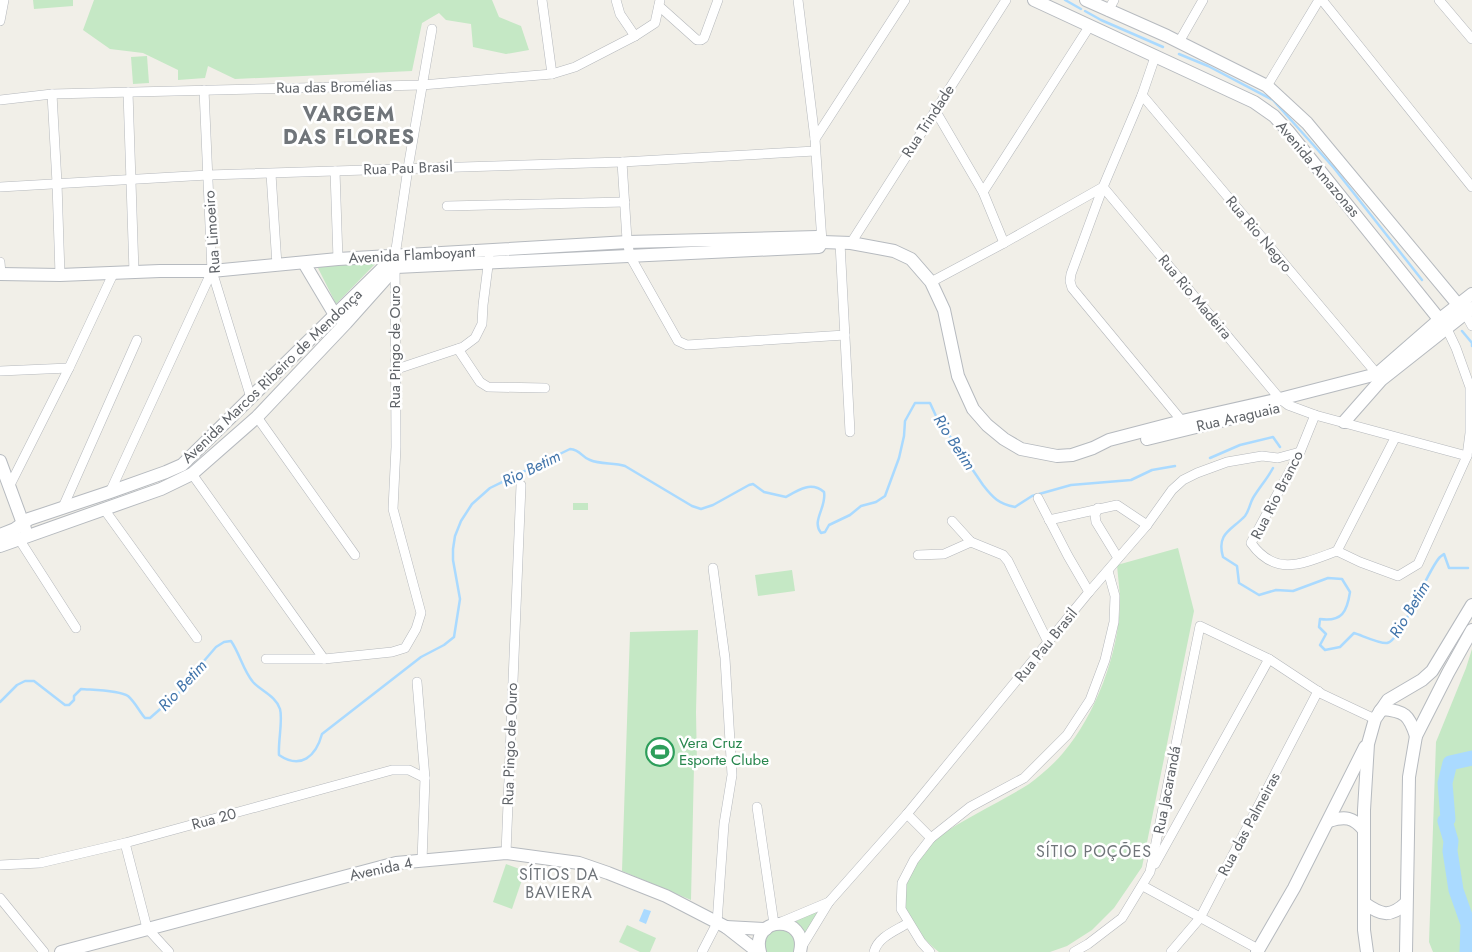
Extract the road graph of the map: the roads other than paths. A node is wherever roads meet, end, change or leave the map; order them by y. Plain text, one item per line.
1 (4, 0) edge
2 (542, 0) edge
3 (616, 0) edge
4 (718, 0) edge
5 (798, 0) edge
6 (905, 0) edge
7 (1006, 0) edge
8 (1034, 0) edge
9 (1086, 0) edge
10 (1204, 0) edge
11 (1321, 0) edge
12 (1439, 0) edge
13 (659, 3) edge
14 (1111, 5) edge
15 (0, 21) edge
16 (1089, 27) junction
17 (432, 29) dead end
18 (1469, 29) edge
19 (635, 36) junction
20 (1472, 39) edge
21 (1179, 42) junction
22 (1155, 57) junction
23 (552, 74) junction
24 (422, 85) junction
25 (1267, 86) junction
26 (204, 90) junction
27 (128, 92) junction
28 (52, 94) junction
29 (1142, 95) junction
30 (0, 100) edge
31 (935, 110) junction
32 (815, 139) junction
33 (815, 151) junction
34 (622, 162) junction
35 (408, 168) junction
36 (335, 171) junction
37 (271, 174) junction
38 (208, 175) junction
39 (131, 179) junction
40 (58, 183) junction
41 (0, 187) edge
42 (1103, 187) junction
43 (1472, 187) edge
44 (982, 192) junction
45 (625, 202) junction
46 (447, 206) dead end
47 (628, 242) junction
48 (822, 242) junction
49 (845, 243) junction
50 (1004, 244) junction
51 (490, 250) junction
52 (630, 256) junction
53 (338, 259) junction
54 (395, 261) junction
55 (304, 263) junction
56 (489, 264) junction
57 (277, 265) junction
58 (0, 270) edge
59 (212, 271) junction
60 (114, 272) junction
61 (134, 272) junction
62 (60, 275) junction
63 (931, 282) junction
64 (1472, 294) edge
65 (1465, 309) edge
66 (335, 315) junction
67 (346, 323) junction
68 (1443, 324) junction
69 (1472, 326) edge
70 (845, 335) junction
71 (137, 340) dead end
72 (458, 349) junction
73 (69, 368) junction
74 (394, 370) junction
75 (0, 371) edge
76 (1379, 377) junction
77 (545, 388) dead end
78 (251, 398) junction
79 (1284, 402) junction
80 (1315, 415) junction
81 (257, 417) junction
82 (1182, 421) junction
83 (1344, 422) junction
84 (850, 432) dead end
85 (1395, 438) junction
86 (1004, 439) joint
87 (1093, 448) junction
88 (1300, 452) junction
89 (1467, 456) junction
90 (0, 461) edge
91 (192, 474) junction
92 (10, 485) junction
93 (521, 485) dead end
94 (110, 492) junction
95 (1038, 498) dead end
96 (63, 506) junction
97 (1098, 508) junction
98 (104, 509) junction
99 (1049, 520) junction
100 (952, 521) dead end
101 (24, 523) junction
102 (1147, 525) junction
103 (0, 535) edge
104 (23, 538) junction
105 (971, 542) junction
106 (0, 546) edge
107 (1337, 551) junction
108 (918, 555) dead end
109 (355, 556) dead end
110 (1118, 558) junction
111 (713, 568) dead end
112 (1108, 571) junction
113 (1090, 592) junction
114 (1472, 605) edge
115 (76, 628) dead end
116 (1472, 630) edge
117 (197, 638) dead end
118 (1048, 642) junction
119 (266, 659) dead end
120 (324, 659) junction
121 (1269, 659) junction
122 (417, 682) dead end
123 (1318, 692) junction
124 (1377, 715) junction
125 (1416, 736) junction
126 (1369, 740) junction
127 (425, 778) junction
128 (757, 807) dead end
129 (907, 814) junction
130 (1329, 820) junction
131 (1364, 830) junction
132 (931, 838) junction
133 (125, 843) junction
134 (506, 853) junction
135 (422, 860) junction
136 (0, 865) edge
137 (1150, 872) junction
138 (1143, 886) junction
139 (0, 898) edge
140 (829, 902) junction
141 (1364, 903) junction
142 (1406, 903) junction
143 (1200, 918) junction
144 (908, 924) junction
145 (722, 925) junction
146 (773, 925) junction
147 (147, 928) junction
148 (801, 950) edge
149 (1261, 951) edge
150 (44, 952) edge
151 (61, 952) edge
152 (169, 952) edge
153 (702, 952) edge
154 (759, 952) edge
155 (874, 952) edge
156 (930, 952) edge
157 (1074, 952) edge
158 (1171, 952) edge
159 (1367, 952) edge
160 (1406, 952) edge

1 - 15 street
2 - 23 street
3 - 19 street
4 - 13 street
5 - 32 street
6 - 32 street
7 - 31 street, Rua Trindade
8 - 16 street, Avenida Amazonas
9 - 14 street, Avenida Amazonas
10 - 21 street
11 - 25 street
11 - 43 street
12 - 18 street
13 - 19 street, Rua das Bromélias
14 - 21 street, Avenida Amazonas
16 - 22 street, Avenida Amazonas
16 - 44 street
17 - 24 street, Rua Pingo de Ouro
18 - 20 street
19 - 23 street, Rua das Bromélias
21 - 25 street, Avenida Amazonas
22 - 29 street
22 - 68 street, Avenida Amazonas
23 - 24 street, Rua das Bromélias
24 - 26 street, Rua das Bromélias
24 - 35 street, Rua Pingo de Ouro
25 - 65 street, Avenida Amazonas
26 - 27 street, Rua das Bromélias
26 - 38 street, Rua Limoeiro
27 - 28 street, Rua das Bromélias
27 - 39 street
28 - 30 street, Rua das Bromélias
28 - 40 street
29 - 42 street
29 - 76 street, Rua Rio Negro
31 - 44 street
31 - 49 street, Rua Trindade
32 - 33 street
33 - 34 street, Rua Pau Brasil
33 - 48 street
34 - 35 street, Rua Pau Brasil
34 - 45 street
35 - 36 street, Rua Pau Brasil
35 - 54 street, Rua Pingo de Ouro
36 - 37 street, Rua Pau Brasil
36 - 53 street
37 - 38 street, Rua Pau Brasil
37 - 57 street
38 - 39 street, Rua Pau Brasil
38 - 59 street, Rua Limoeiro
39 - 40 street, Rua Pau Brasil
39 - 61 street
40 - 41 street, Rua Pau Brasil
40 - 62 street
42 - 50 street
42 - 79 street, Rua Rio Madeira
42 - 82 street
44 - 50 street
45 - 46 street
45 - 47 street
47 - 48 street, Avenida Flamboyant
47 - 51 street, Avenida Flamboyant
47 - 52 street
48 - 49 street, Avenida Flamboyant
48 - 52 street, Avenida Flamboyant
49 - 63 street, Avenida Flamboyant
49 - 70 street
50 - 63 street
51 - 54 street, Avenida Flamboyant
51 - 56 street
52 - 56 street, Avenida Flamboyant
52 - 70 street
53 - 54 street, Avenida Flamboyant
53 - 55 street, Avenida Flamboyant
54 - 56 street, Avenida Flamboyant
54 - 66 street, Avenida Marcos Ribeiro de Mendonça
54 - 67 street, Avenida Marcos Ribeiro de Mendonça
54 - 74 street, Rua Pingo de Ouro
55 - 57 street, Avenida Flamboyant
55 - 66 street
56 - 72 street
57 - 59 street, Avenida Flamboyant
58 - 62 street, Avenida Flamboyant
59 - 61 street, Avenida Flamboyant
59 - 78 street, Rua Limoeiro
59 - 94 street
60 - 61 street, Avenida Flamboyant
60 - 62 street, Avenida Flamboyant
60 - 73 street
63 - 86 street, Avenida Flamboyant
64 - 65 street
65 - 68 street
65 - 69 street, Avenida Amazonas
66 - 67 street
66 - 78 street, Avenida Marcos Ribeiro de Mendonça
67 - 81 street, Avenida Marcos Ribeiro de Mendonça
68 - 76 street
68 - 89 street, Avenida Amazonas
70 - 84 street
71 - 96 street
72 - 74 street
72 - 77 street
73 - 75 street
73 - 92 street
74 - 120 street, Rua Pingo de Ouro
76 - 79 street, Rua Araguaia
76 - 83 street
78 - 94 street, Avenida Marcos Ribeiro de Mendonça
79 - 80 street
79 - 82 street, Rua Araguaia
79 - 87 street, Rua Araguaia
80 - 83 street
80 - 88 street, Rua Rio Branco
81 - 91 street, Avenida Marcos Ribeiro de Mendonça
81 - 109 street
82 - 87 street, Rua Araguaia
83 - 85 street
85 - 89 street
85 - 107 street
86 - 87 street, Rua Araguaia
88 - 102 street, Rua Pau Brasil
88 - 107 street, Rua Rio Branco
89 - 107 street
90 - 92 street
91 - 98 street, Avenida Marcos Ribeiro de Mendonça
91 - 120 street
92 - 101 street
93 - 134 street, Rua Pingo de Ouro
94 - 96 street, Avenida Marcos Ribeiro de Mendonça
95 - 99 street
96 - 101 street, Avenida Marcos Ribeiro de Mendonça
97 - 99 street
97 - 102 street
97 - 110 street
98 - 104 street, Avenida Marcos Ribeiro de Mendonça
98 - 117 street
99 - 113 street
100 - 105 street
101 - 103 street, Avenida Marcos Ribeiro de Mendonça
101 - 104 street
102 - 110 street, Rua Pau Brasil
104 - 106 street, Avenida Marcos Ribeiro de Mendonça
104 - 115 street
105 - 108 street
105 - 118 street
110 - 112 street, Rua Pau Brasil
111 - 145 street
112 - 113 street, Rua Pau Brasil
112 - 132 street
113 - 118 street, Rua Pau Brasil
114 - 124 street
116 - 125 street
118 - 129 street, Rua Pau Brasil
119 - 120 street
121 - 123 street
121 - 137 street
121 - 137 street, Rua Jacarandá
122 - 127 street
123 - 124 street
123 - 143 street, Rua das Palmeiras
124 - 125 street
124 - 126 street
125 - 142 street
126 - 130 street
126 - 131 street
127 - 133 street, Rua 20
127 - 135 street
128 - 146 street
129 - 132 street
129 - 140 street, Rua Pau Brasil
130 - 131 street
130 - 149 street
131 - 141 street
132 - 144 street
133 - 136 street, Rua 20
133 - 147 street
134 - 135 street, Avenida 4
134 - 145 street, Avenida 4
135 - 147 street, Avenida 4
137 - 138 street, Rua Jacarandá
138 - 143 street
138 - 157 street, Rua Jacarandá
139 - 150 street
140 - 146 street, Rua Pau Brasil
140 - 148 street, Rua Pau Brasil
141 - 142 street
141 - 159 street
142 - 160 street
143 - 149 street
143 - 158 street, Rua das Palmeiras
144 - 155 street
144 - 156 street
145 - 146 street, Avenida 4
145 - 153 street
145 - 154 street, Avenida 4
146 - 148 street
146 - 154 street
147 - 151 street, Avenida 4
147 - 152 street

